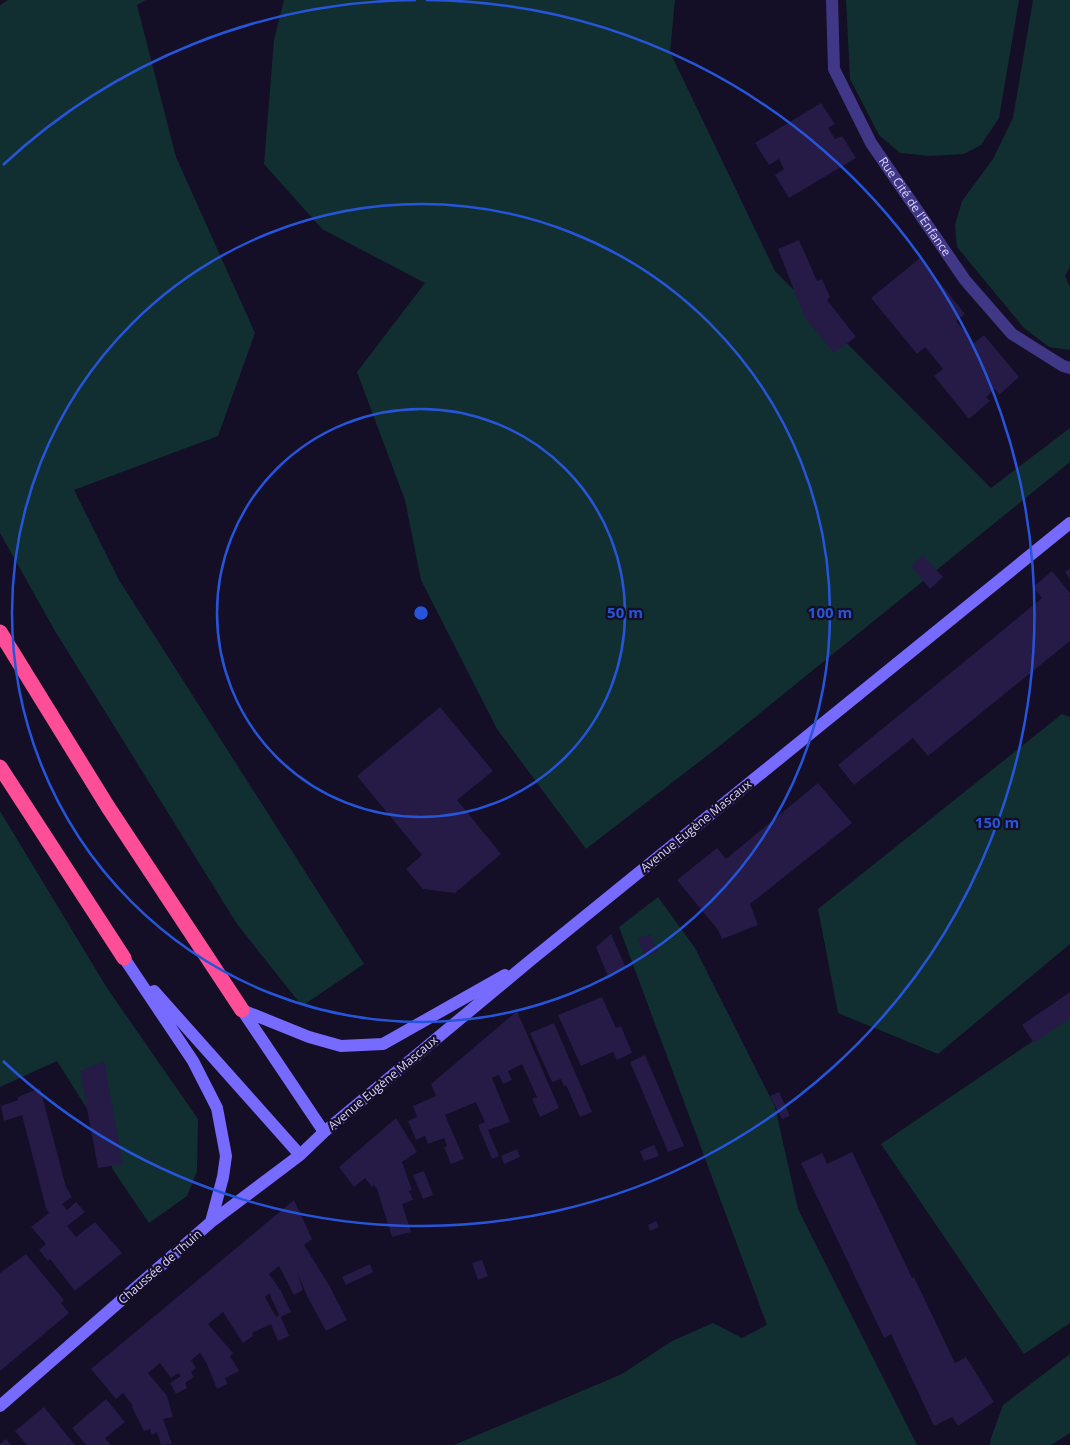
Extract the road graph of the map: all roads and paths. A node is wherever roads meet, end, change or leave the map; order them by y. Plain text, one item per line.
1 (832, 0) edge
2 (1070, 368) edge
3 (1070, 523) edge
4 (0, 632) edge
5 (0, 767) edge
6 (124, 958) junction
7 (531, 960) junction
8 (242, 1010) junction
9 (324, 1132) junction
10 (300, 1155) junction
11 (211, 1222) junction
12 (0, 1406) edge

1 - 2 street, Rue Cité de l'Enfance
3 - 7 main road, Avenue Eugène Mascaux
4 - 8 highway
5 - 6 highway
6 - 10 main road
6 - 11 main road
7 - 8 main road
7 - 9 main road, Avenue Eugène Mascaux
8 - 9 main road
9 - 10 main road, Chaussée de Thuin
10 - 11 main road, Chaussée de Thuin
11 - 12 main road, Chaussée de Thuin

